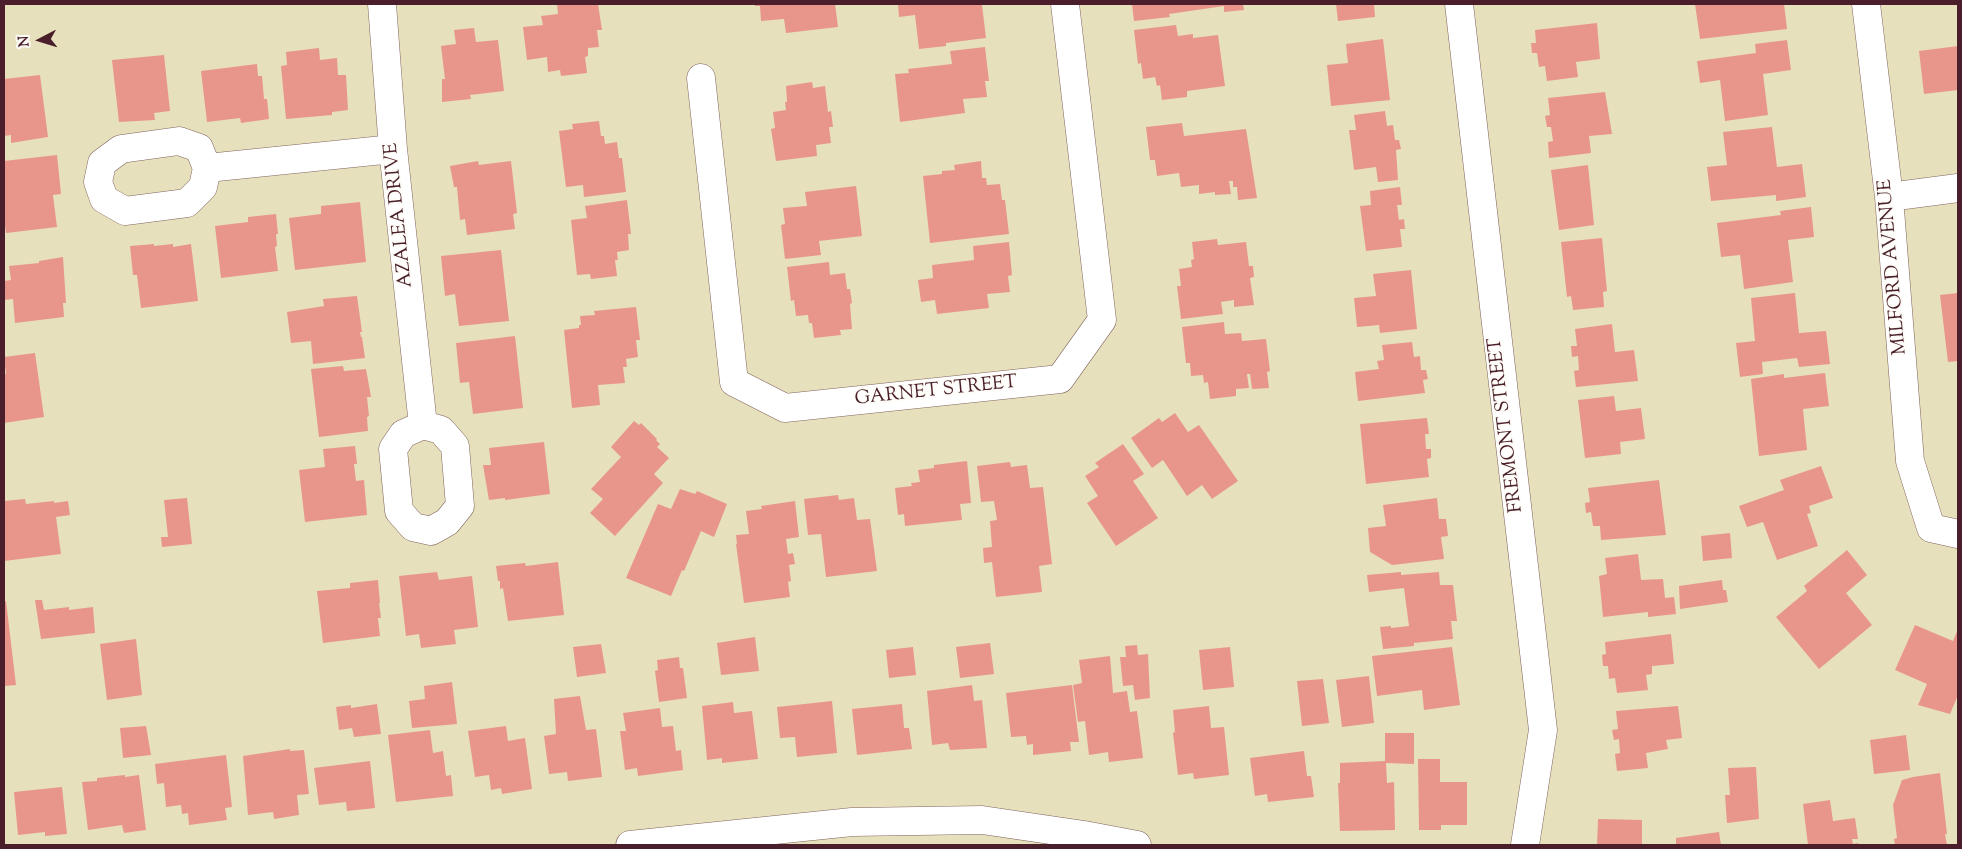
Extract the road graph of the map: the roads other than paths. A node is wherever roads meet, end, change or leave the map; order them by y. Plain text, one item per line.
1 (382, 4) edge
2 (1065, 4) edge
3 (1459, 4) edge
4 (1866, 4) edge
5 (702, 78) dead end
6 (393, 149) junction
7 (207, 168) dead end
8 (1958, 188) edge
9 (1889, 196) junction
10 (423, 425) dead end
11 (1958, 534) edge
12 (630, 845) edge
13 (1137, 845) edge
14 (1525, 845) edge

1 - 6 street, AZALEA DRIVE
2 - 5 street, GARNET STREET
3 - 14 street, FREMONT STREET
4 - 9 street, MILFORD AVENUE
6 - 7 street
6 - 10 street, AZALEA DRIVE
8 - 9 street
9 - 11 street, MILFORD AVENUE
12 - 13 street

